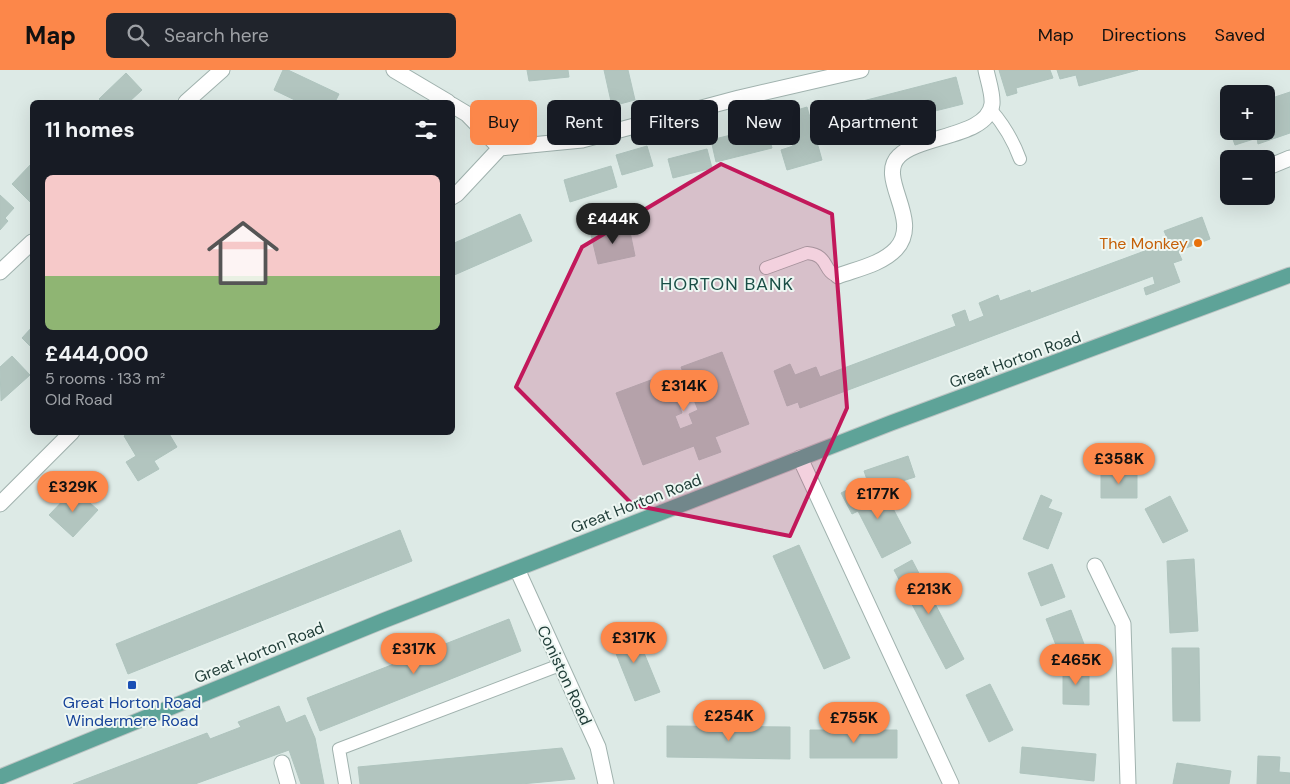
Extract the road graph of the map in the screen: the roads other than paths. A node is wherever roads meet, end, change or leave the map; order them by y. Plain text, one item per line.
1 (222, 70) edge
2 (394, 70) edge
3 (861, 70) edge
4 (986, 70) edge
5 (188, 100) edge
6 (445, 100) edge
7 (455, 107) edge
8 (990, 110) junction
9 (500, 148) junction
10 (1290, 158) edge
11 (1020, 160) dead end
12 (1275, 164) edge
13 (455, 195) edge
14 (30, 244) edge
15 (766, 268) dead end
16 (0, 272) edge
17 (1290, 275) edge
18 (838, 276) joint
19 (69, 435) edge
20 (800, 458) junction
21 (0, 504) edge
22 (1095, 566) dead end
23 (516, 569) junction
24 (560, 665) junction
25 (282, 763) dead end
26 (0, 777) edge
27 (288, 784) edge
28 (345, 784) edge
29 (606, 784) edge
30 (951, 784) edge
31 (1128, 784) edge

1 - 5 street
2 - 6 street
3 - 9 street
4 - 8 street
7 - 9 street
8 - 11 lane
8 - 18 street
9 - 13 street
10 - 12 street
14 - 16 street
15 - 18 lane
17 - 20 main road, Great Horton Road
19 - 21 street
20 - 23 main road, Great Horton Road
20 - 30 street
22 - 31 street
23 - 24 street, Coniston Road
23 - 26 main road, Great Horton Road
24 - 28 lane
24 - 29 street, Coniston Road
25 - 27 street

